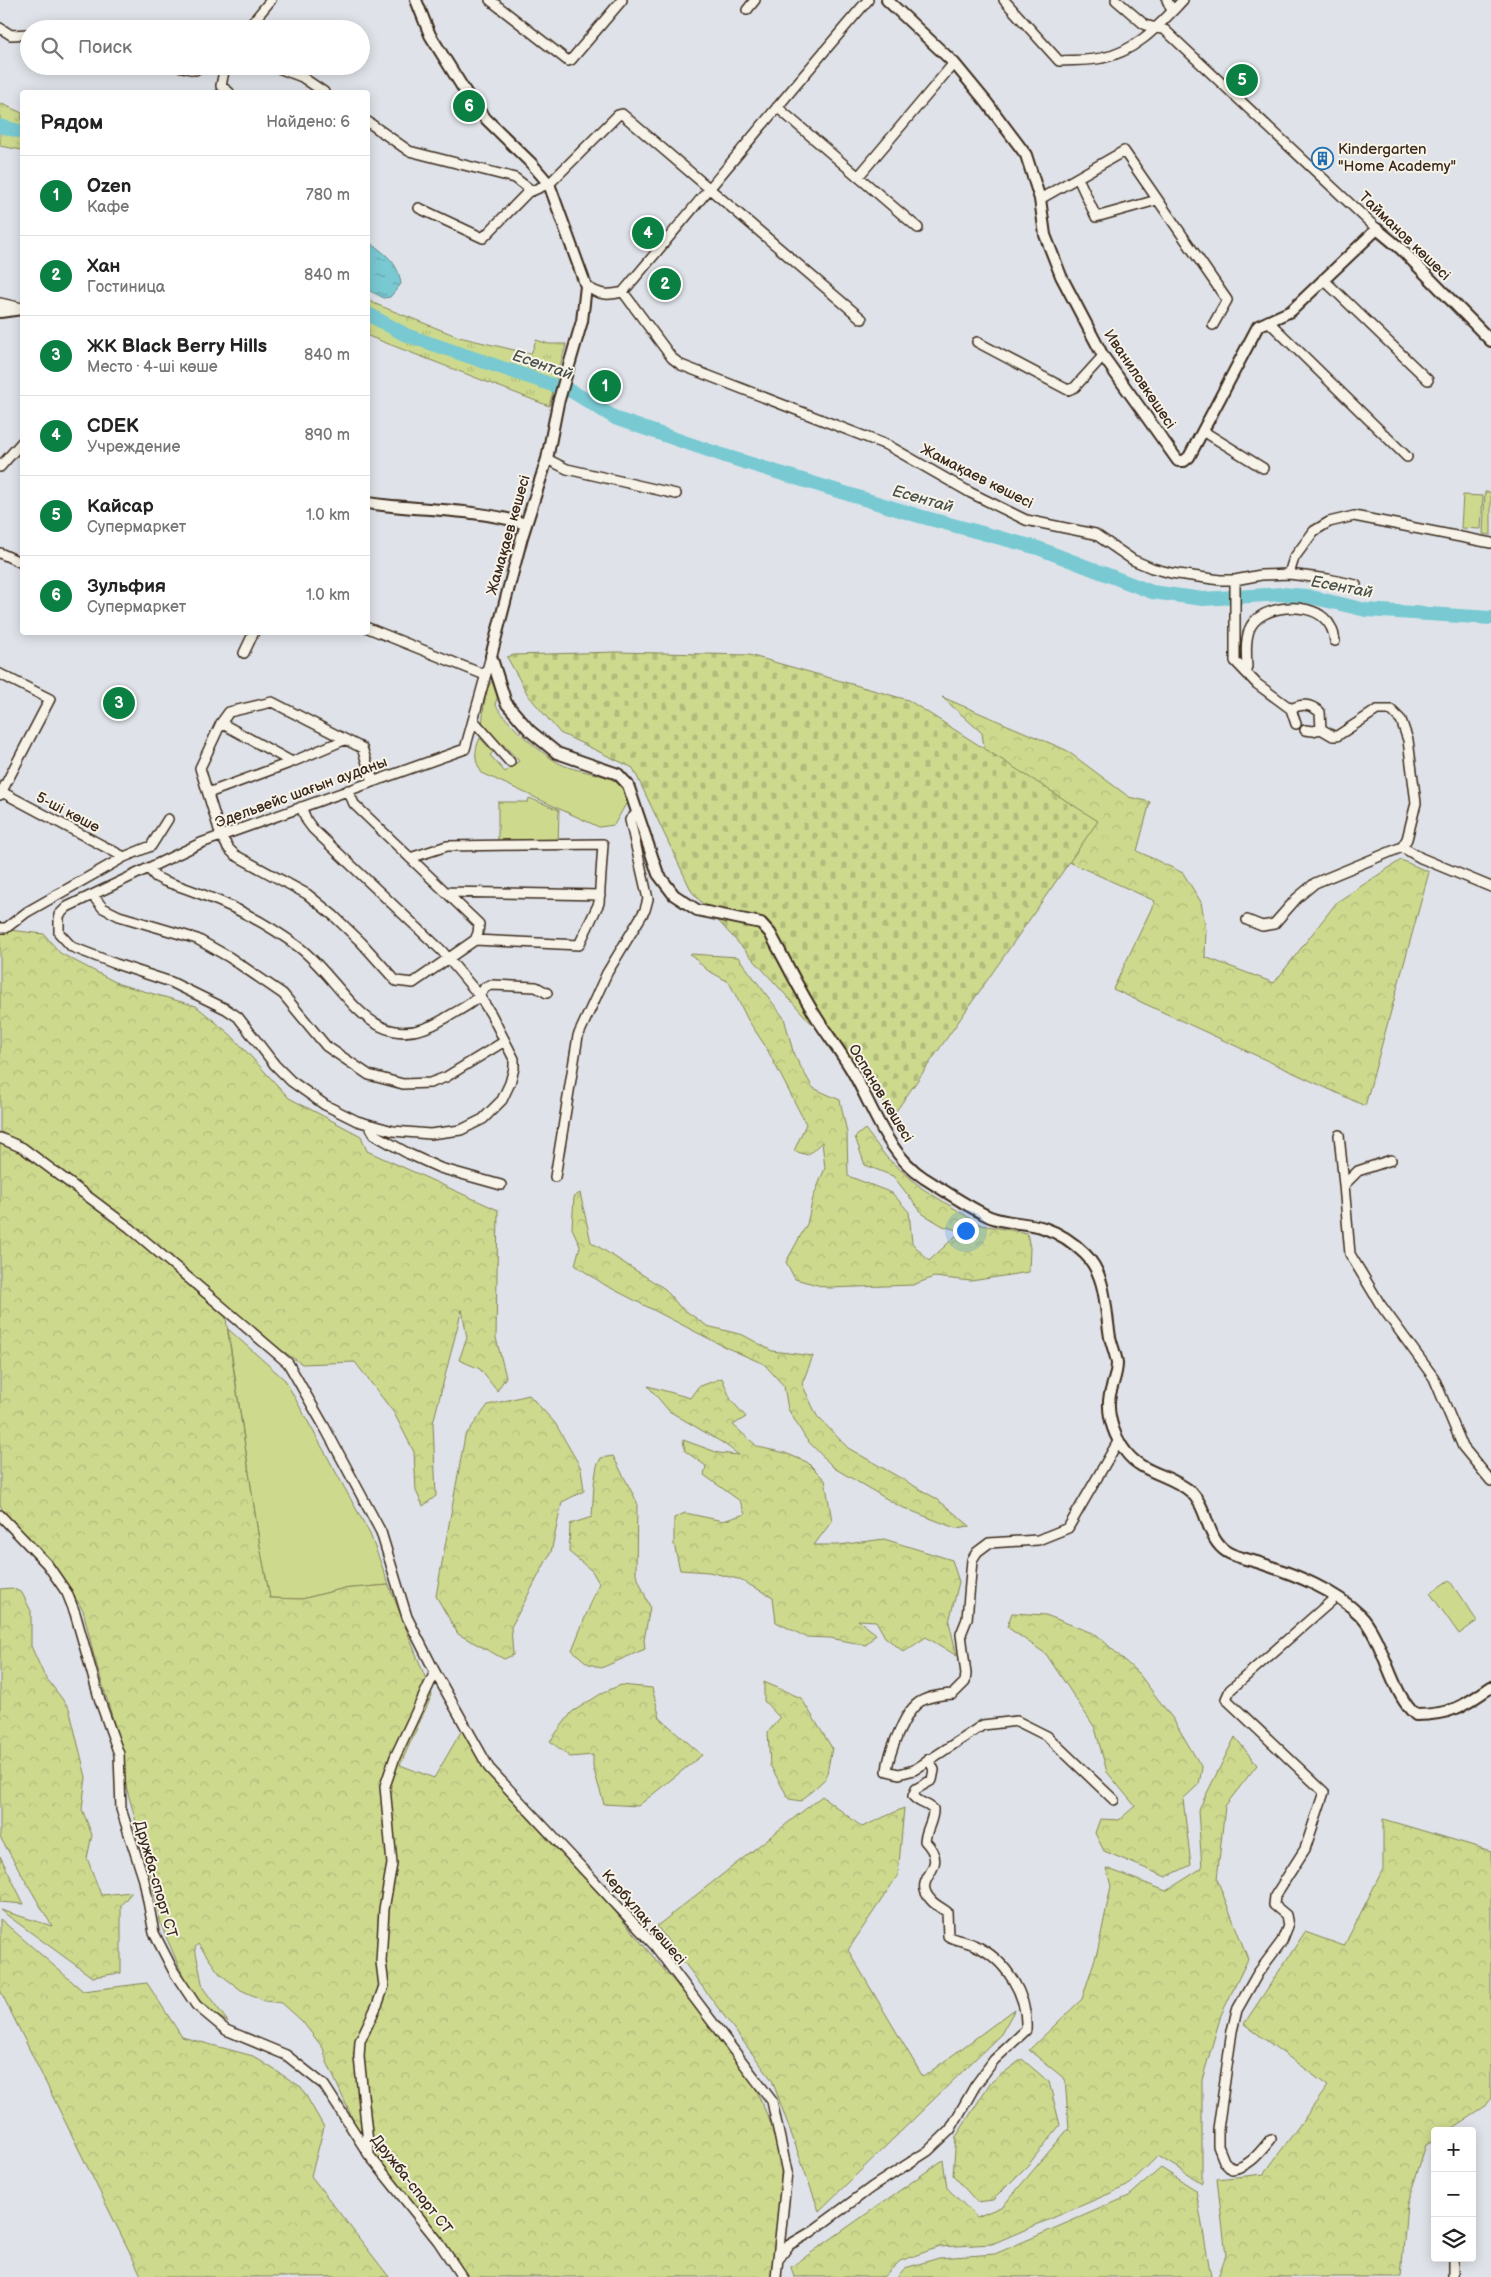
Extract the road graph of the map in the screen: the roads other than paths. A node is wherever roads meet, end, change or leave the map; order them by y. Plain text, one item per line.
1 (271, 0) edge
2 (416, 0) edge
3 (490, 0) edge
4 (622, 0) edge
5 (755, 0) edge
6 (868, 0) edge
7 (887, 0) edge
8 (1004, 0) edge
9 (1116, 0) edge
10 (1167, 0) edge
11 (1183, 0) edge
12 (747, 10) dead end
13 (1172, 12) junction
14 (254, 20) edge
15 (0, 28) edge
16 (1154, 28) junction
17 (20, 34) edge
18 (954, 63) junction
19 (223, 75) edge
20 (295, 75) edge
21 (226, 90) edge
22 (321, 90) edge
23 (776, 107) junction
24 (370, 123) edge
25 (858, 177) junction
26 (1078, 178) junction
27 (548, 184) junction
28 (531, 190) junction
29 (710, 190) junction
30 (1040, 199) junction
31 (1157, 200) junction
32 (419, 208) dead end
33 (918, 228) dead end
34 (1377, 229) junction
35 (1324, 279) junction
36 (586, 286) junction
37 (623, 292) junction
38 (0, 303) edge
39 (20, 308) edge
40 (20, 308) edge
41 (0, 312) edge
42 (862, 319) dead end
43 (1268, 321) junction
44 (1213, 326) dead end
45 (1491, 341) edge
46 (978, 342) dead end
47 (1103, 356) junction
48 (1428, 380) dead end
49 (1203, 431) junction
50 (20, 444) edge
51 (1407, 456) dead end
52 (546, 459) junction
53 (0, 467) edge
54 (1263, 468) dead end
55 (676, 494) dead end
56 (370, 503) edge
57 (526, 524) junction
58 (1491, 543) edge
59 (0, 552) edge
60 (20, 562) edge
61 (1289, 574) junction
62 (1235, 580) junction
63 (1356, 585) dead end
64 (370, 629) edge
65 (253, 635) edge
66 (1335, 642) dead end
67 (244, 653) dead end
68 (491, 656) junction
69 (1248, 672) junction
70 (0, 674) edge
71 (485, 675) junction
72 (1291, 708) junction
73 (473, 720) junction
74 (221, 723) junction
75 (1296, 724) dead end
76 (1321, 729) junction
77 (1305, 730) dead end
78 (344, 740) junction
79 (292, 762) junction
80 (510, 762) dead end
81 (373, 781) junction
82 (348, 790) junction
83 (1, 793) edge
84 (208, 793) junction
85 (301, 807) junction
86 (637, 813) junction
87 (168, 819) dead end
88 (221, 836) junction
89 (1402, 847) junction
90 (124, 857) junction
91 (410, 858) junction
92 (149, 869) junction
93 (1491, 887) edge
94 (446, 892) junction
95 (600, 895) junction
96 (93, 896) junction
97 (1246, 920) dead end
98 (479, 924) junction
99 (0, 928) edge
100 (475, 940) junction
101 (496, 940) junction
102 (448, 958) junction
103 (547, 993) dead end
104 (480, 997) junction
105 (505, 1041) junction
106 (369, 1125) junction
107 (1339, 1135) dead end
108 (0, 1138) edge
109 (1391, 1160) dead end
110 (555, 1177) dead end
111 (501, 1185) dead end
112 (1344, 1185) junction
113 (1119, 1440) junction
114 (1491, 1481) edge
115 (0, 1515) edge
116 (1336, 1597) junction
117 (435, 1672) junction
118 (1491, 1687) edge
119 (928, 1759) junction
120 (1114, 1800) dead end
121 (1271, 2139) dead end
122 (369, 2155) junction
123 (778, 2260) junction
124 (1453, 2262) edge
125 (462, 2277) edge
126 (776, 2277) edge
127 (1453, 2277) edge

1 - 14 street
2 - 27 street
3 - 4 street
5 - 12 street
6 - 23 street
7 - 18 street, Иваниловкөшесі
8 - 16 street
9 - 16 street, Тайманов көшесі
10 - 13 street
11 - 13 street
13 - 16 street
15 - 17 street
16 - 34 street, Тайманов көшесі
18 - 25 street
18 - 30 street, Иваниловкөшесі
19 - 21 street
20 - 22 street
23 - 25 street
23 - 29 street
24 - 28 street
25 - 33 street
26 - 30 street
26 - 31 street
26 - 31 street
27 - 28 street
27 - 29 street
27 - 36 street
28 - 32 street
29 - 37 street
29 - 42 street
30 - 47 street, Иваниловкөшесі
31 - 44 street
34 - 35 street, Иваниловкөшесі
34 - 45 street, Тайманов көшесі
35 - 43 street, Иваниловкөшесі
35 - 48 street
36 - 37 street
36 - 52 street, Жамақаев көшесі
37 - 62 street, Жамақаев көшесі
38 - 39 street
40 - 41 street
43 - 49 street, Иваниловкөшесі
43 - 51 street
46 - 47 street
47 - 49 street, Иваниловкөшесі
49 - 54 street
50 - 53 street
52 - 55 street
52 - 57 street, Жамақаев көшесі
56 - 57 street
57 - 68 street, Жамақаев көшесі
58 - 61 street
59 - 60 street
61 - 62 street, Жамақаев көшесі
61 - 63 street, Жамақаев көшесі
62 - 69 street
64 - 71 street
65 - 67 street
66 - 69 street
68 - 71 street, Жамақаев көшесі
68 - 86 street, Оспанов көшесі
69 - 72 street
70 - 83 street
71 - 73 street, Эдельвейс шағын ауданы
72 - 75 street
72 - 76 street
73 - 80 street
73 - 81 street, Эдельвейс шағын ауданы
74 - 78 street
74 - 79 street
74 - 84 street
76 - 77 street
76 - 89 street
78 - 79 street
78 - 81 street
79 - 84 street
81 - 82 street, Эдельвейс шағын ауданы
82 - 85 street, Эдельвейс шағын ауданы
82 - 91 street
83 - 90 street, 5-ші көше
84 - 88 street
85 - 88 street, Эдельвейс шағын ауданы
85 - 102 street
86 - 110 street
86 - 113 street, Оспанов көшесі
87 - 90 street
88 - 92 street, Эдельвейс шағын ауданы
88 - 102 street
89 - 93 street
89 - 97 street
90 - 99 street
91 - 94 street
91 - 95 street
92 - 96 street, Эдельвейс шағын ауданы
92 - 104 street
94 - 95 street
94 - 98 street
95 - 101 street
96 - 105 street
96 - 106 street, Эдельвейс шағын ауданы
98 - 100 street
98 - 101 street
100 - 101 street
100 - 102 street
102 - 104 street
103 - 104 street
104 - 105 street
105 - 106 street
106 - 111 street
107 - 112 street
108 - 117 street, Кербұлақ көшесі
109 - 112 street
112 - 114 street
113 - 116 street, Оспанов көшесі
113 - 119 street
115 - 122 street, Дружба-спорт СТ
116 - 118 street, Оспанов көшесі
116 - 121 street
117 - 122 street
117 - 123 street, Кербұлақ көшесі
119 - 120 street
119 - 123 street
122 - 125 street, Дружба-спорт СТ
123 - 126 street, Кербұлақ көшесі
124 - 127 street

